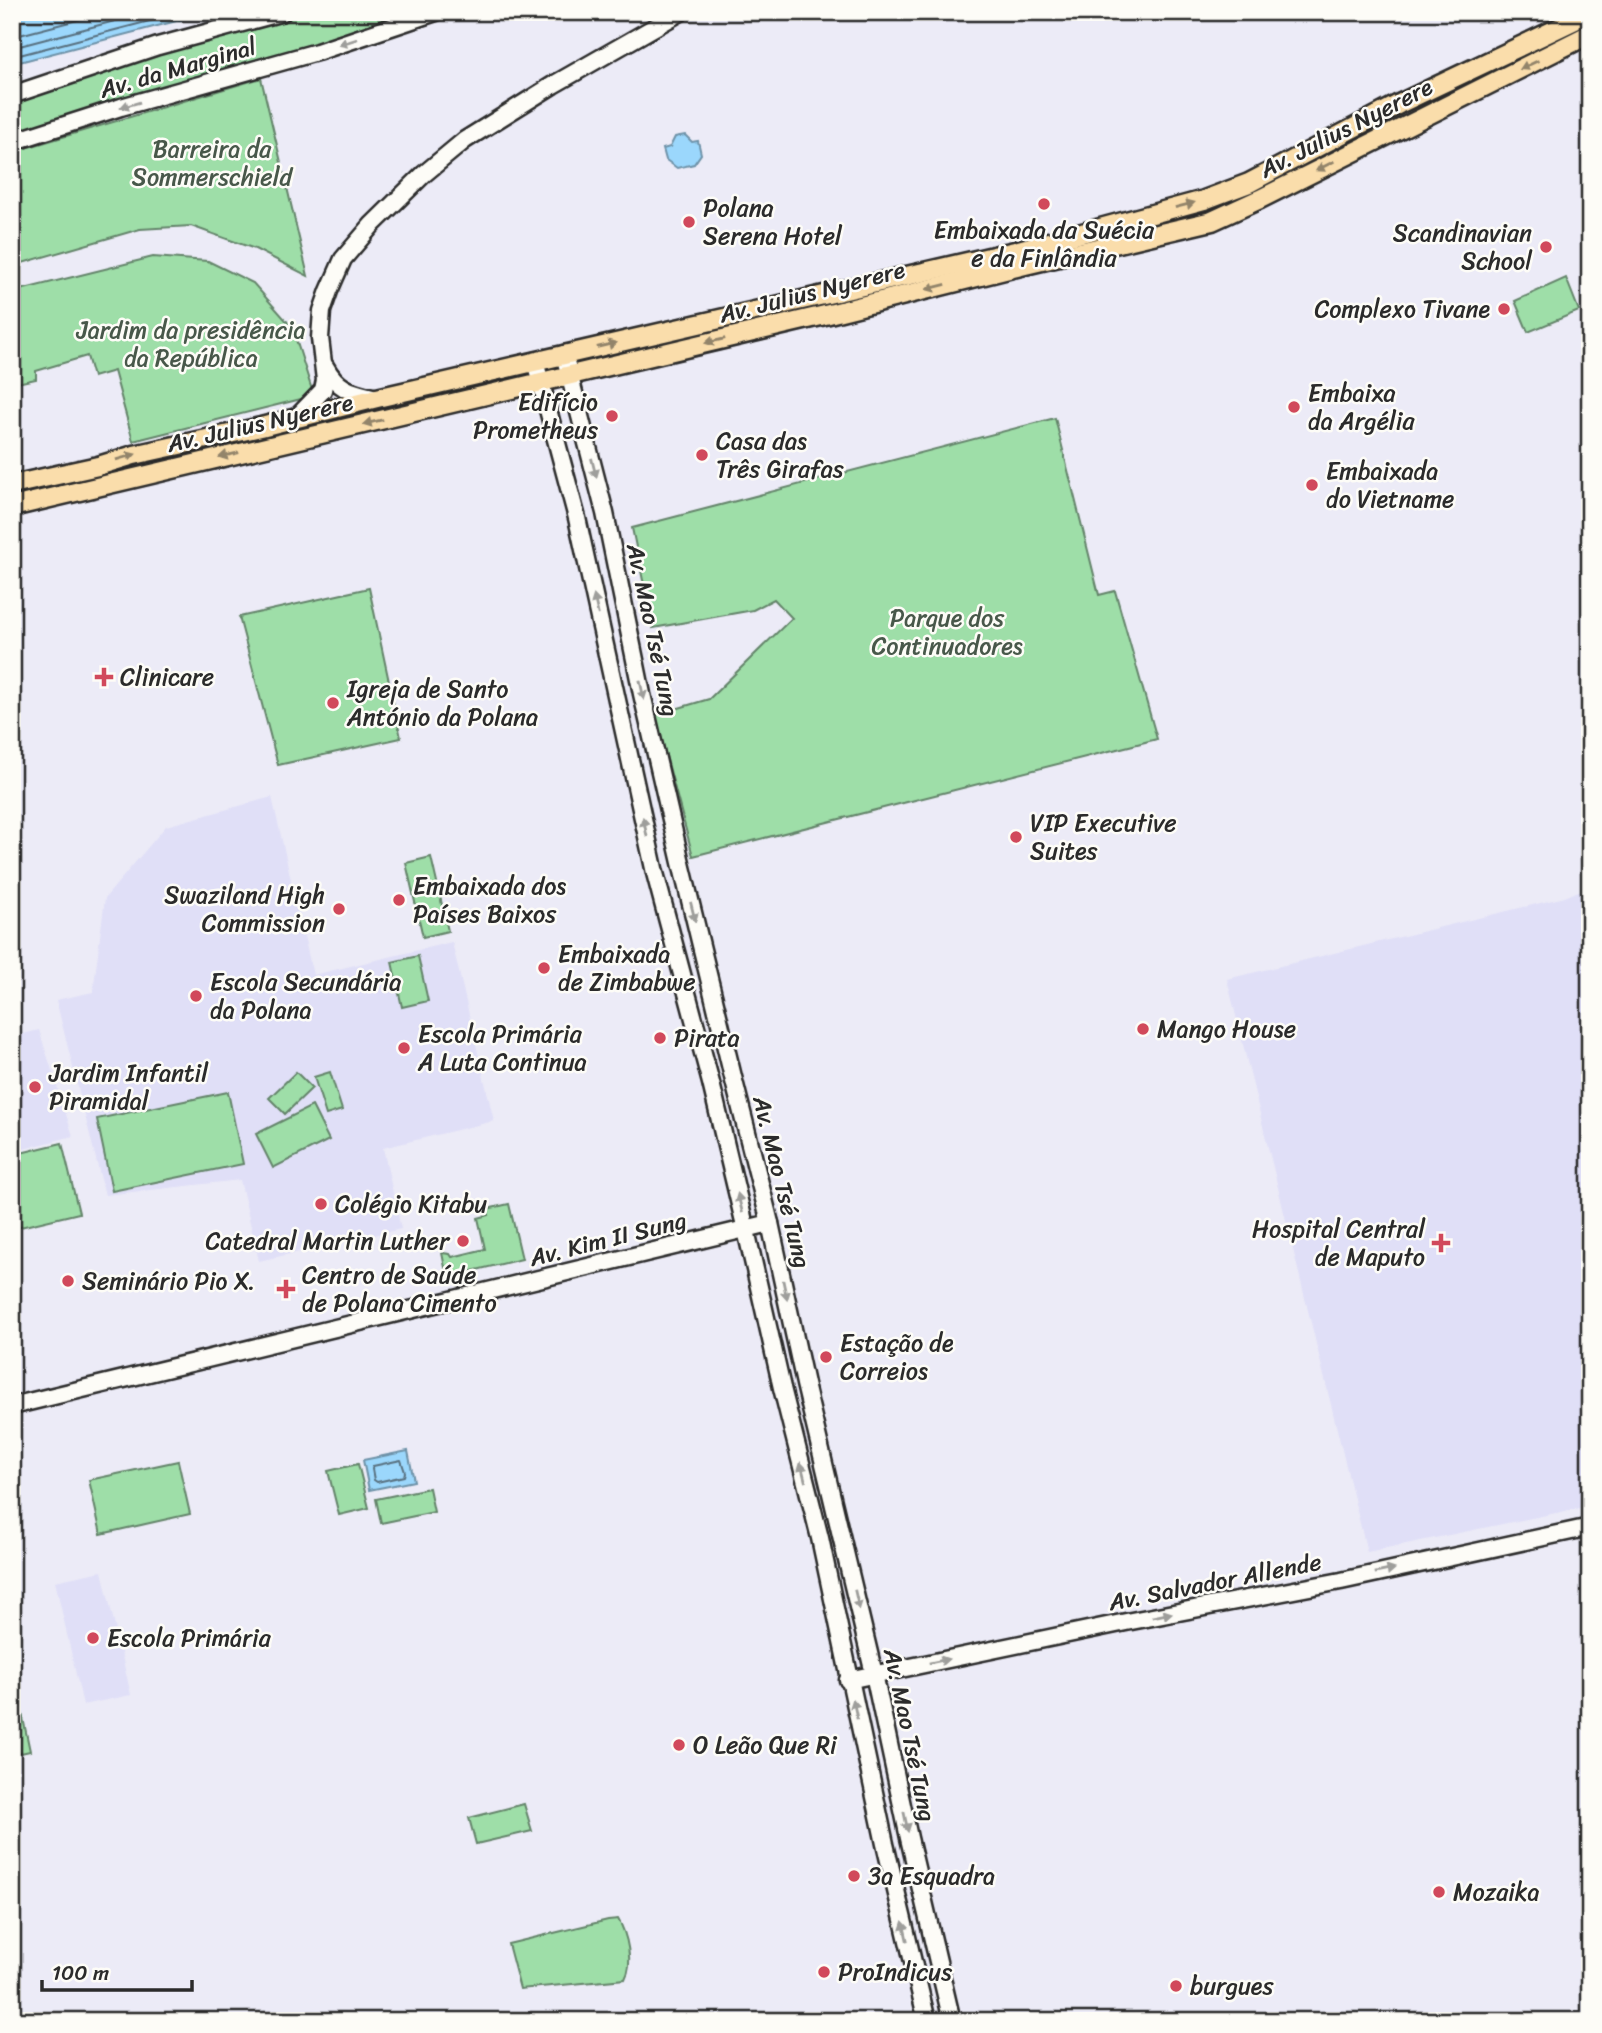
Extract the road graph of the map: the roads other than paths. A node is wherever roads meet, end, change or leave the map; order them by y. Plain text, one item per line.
1 (283, 12) edge
2 (436, 12) edge
3 (681, 12) edge
4 (1590, 13) edge
5 (1590, 34) edge
6 (12, 95) edge
7 (12, 142) edge
8 (564, 355) junction
9 (535, 361) junction
10 (323, 364) junction
11 (570, 374) junction
12 (541, 381) junction
13 (401, 392) junction
14 (377, 398) junction
15 (405, 414) junction
16 (296, 418) junction
17 (261, 427) junction
18 (265, 446) junction
19 (97, 466) junction
20 (12, 485) edge
21 (102, 485) junction
22 (12, 507) edge
23 (770, 1223) junction
24 (746, 1230) junction
25 (12, 1406) edge
26 (1590, 1527) edge
27 (874, 1674) junction
28 (848, 1679) junction
29 (927, 2021) edge
30 (953, 2021) edge

1 - 6 main road, Av. da Marginal
2 -> 7 main road, Av. da Marginal
3 - 10 main road
8 -> 4 main road, Av. Julius Nyerere
5 -> 11 main road, Av. Julius Nyerere
8 - 9 main road, Av. Julius Nyerere
8 - 11 main road, Av. Mao Tsé Tung
9 - 12 main road, Av. Mao Tsé Tung
9 - 13 main road, Av. Julius Nyerere
10 - 14 main road
10 - 16 main road
11 - 12 main road, Av. Julius Nyerere
11 -> 23 main road, Av. Mao Tsé Tung
12 - 15 main road, Av. Julius Nyerere
24 -> 12 main road, Av. Mao Tsé Tung
13 - 14 main road, Av. Julius Nyerere
13 - 15 main road
14 - 16 main road, Av. Julius Nyerere
15 -> 18 main road, Av. Julius Nyerere
16 - 17 main road, Av. Julius Nyerere
17 - 18 main road
19 -> 17 main road, Av. Julius Nyerere
18 -> 21 main road, Av. Julius Nyerere
19 - 20 main road, Av. Julius Nyerere
19 - 21 main road
21 - 22 main road, Av. Julius Nyerere
23 - 24 main road, Av. Kim II Sung
23 -> 27 main road, Av. Mao Tsé Tung
24 - 25 main road, Av. Kim II Sung
28 -> 24 main road, Av. Mao Tsé Tung
27 -> 26 main road, Av. Salvador Allende
27 - 28 main road, Av. Salvador Allende
27 -> 30 main road, Av. Mao Tsé Tung
29 -> 28 main road, Av. Mao Tsé Tung

